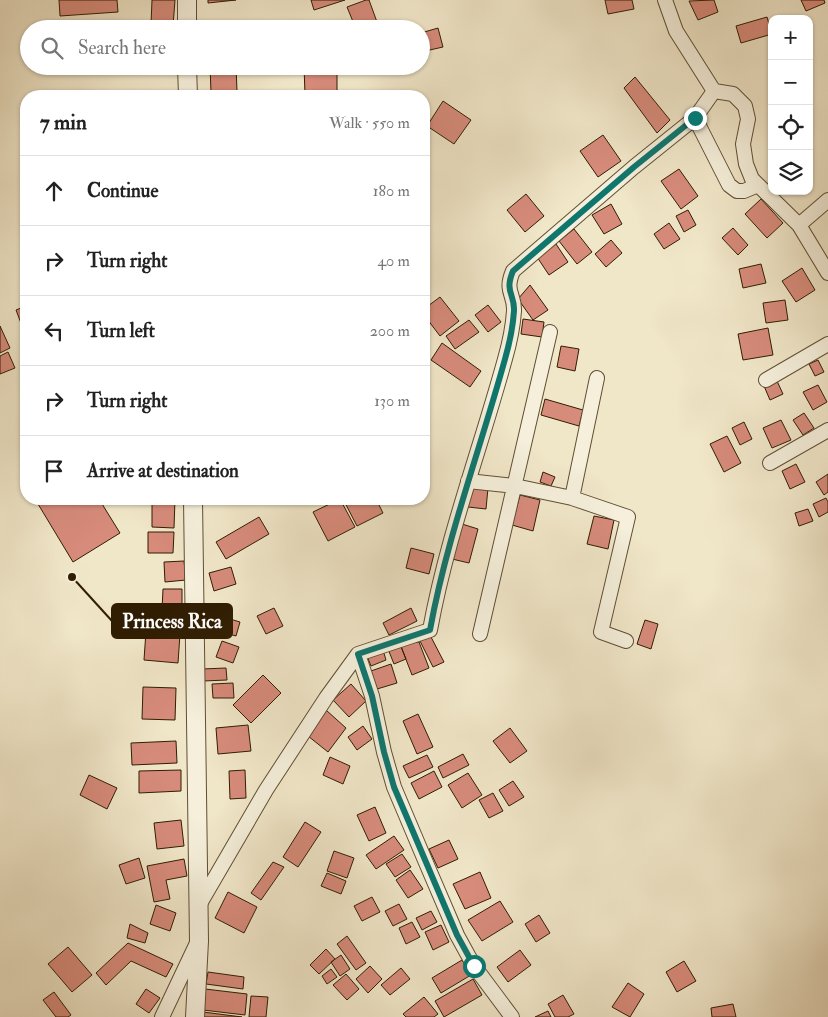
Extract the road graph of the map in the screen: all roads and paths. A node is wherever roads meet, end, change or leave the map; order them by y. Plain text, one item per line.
1 (187, 0) edge
2 (665, 0) edge
3 (187, 20) edge
4 (188, 75) edge
5 (188, 90) edge
6 (714, 91) junction
7 (695, 118) junction
8 (758, 185) junction
9 (828, 200) edge
10 (798, 225) junction
11 (828, 273) edge
12 (550, 332) dead end
13 (828, 344) edge
14 (597, 378) dead end
15 (766, 380) dead end
16 (828, 430) edge
17 (770, 462) dead end
18 (468, 481) junction
19 (515, 486) junction
20 (572, 498) junction
21 (193, 505) edge
22 (480, 634) dead end
23 (626, 641) dead end
24 (358, 654) junction
25 (198, 907) junction
26 (198, 941) junction
27 (162, 1017) edge
28 (195, 1017) edge
29 (512, 1017) edge

1 - 3 street
2 - 6 street
4 - 5 street
6 - 7 street
6 - 8 street
7 - 8 street
7 - 18 street
8 - 10 street
9 - 10 street
10 - 11 street
12 - 19 street
13 - 15 street
14 - 20 street
16 - 17 street
18 - 19 street
18 - 24 street
19 - 20 street
19 - 22 street
20 - 23 street
21 - 25 street
24 - 25 street
24 - 29 street
25 - 26 street
26 - 27 street
26 - 28 street

